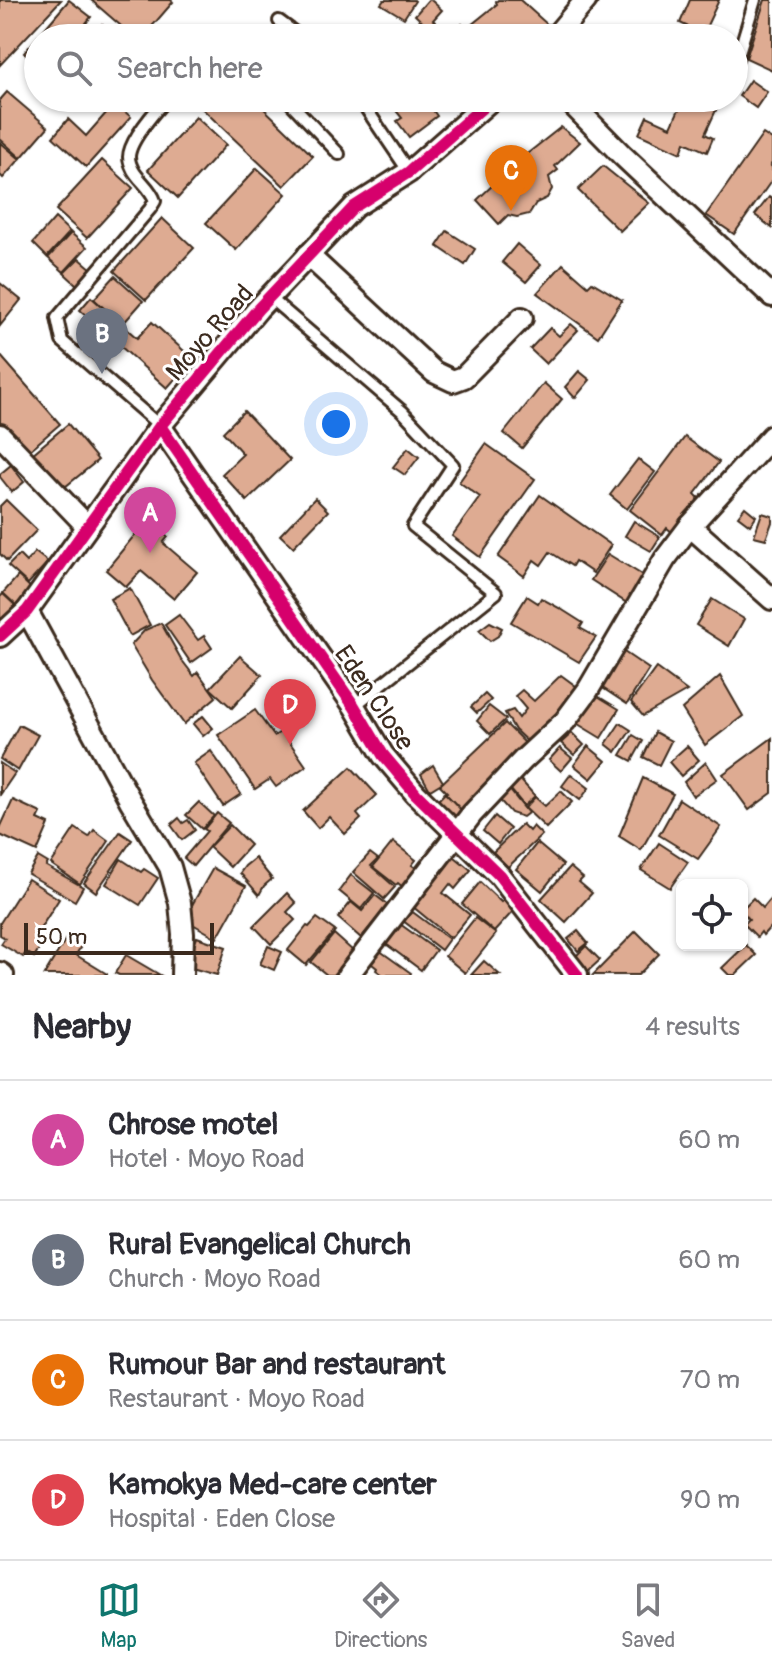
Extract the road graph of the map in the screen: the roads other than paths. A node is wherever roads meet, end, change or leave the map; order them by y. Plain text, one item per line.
1 (586, 0) edge
2 (755, 0) edge
3 (279, 21) dead end
4 (283, 24) edge
5 (566, 24) edge
6 (748, 24) edge
7 (154, 112) edge
8 (299, 112) edge
9 (368, 112) edge
10 (477, 112) edge
11 (580, 112) edge
12 (339, 154) dead end
13 (409, 172) junction
14 (308, 255) junction
15 (772, 296) edge
16 (269, 297) junction
17 (522, 318) dead end
18 (160, 426) junction
19 (0, 435) edge
20 (772, 436) edge
21 (87, 526) junction
22 (690, 526) junction
23 (772, 599) edge
24 (27, 611) junction
25 (0, 636) edge
26 (354, 706) junction
27 (457, 832) junction
28 (182, 975) edge
29 (348, 975) edge
30 (577, 975) edge

1 - 5 street
2 - 6 lane
3 - 4 lane
7 - 18 lane
8 - 12 lane
9 - 13 lane
10 - 13 street, Moyo Road
11 - 15 street
13 - 14 street, Moyo Road
14 - 16 street, Moyo Road
14 - 17 street
16 - 18 street, Moyo Road
16 - 26 lane
18 - 21 street, Moyo Road
18 - 26 street, Eden Close
19 - 21 street
20 - 22 street
21 - 24 street, Moyo Road
22 - 23 street
22 - 27 street
24 - 25 street, Moyo Road
24 - 28 street
26 - 27 street, Eden Close
27 - 29 street
27 - 30 street, Eden Close

